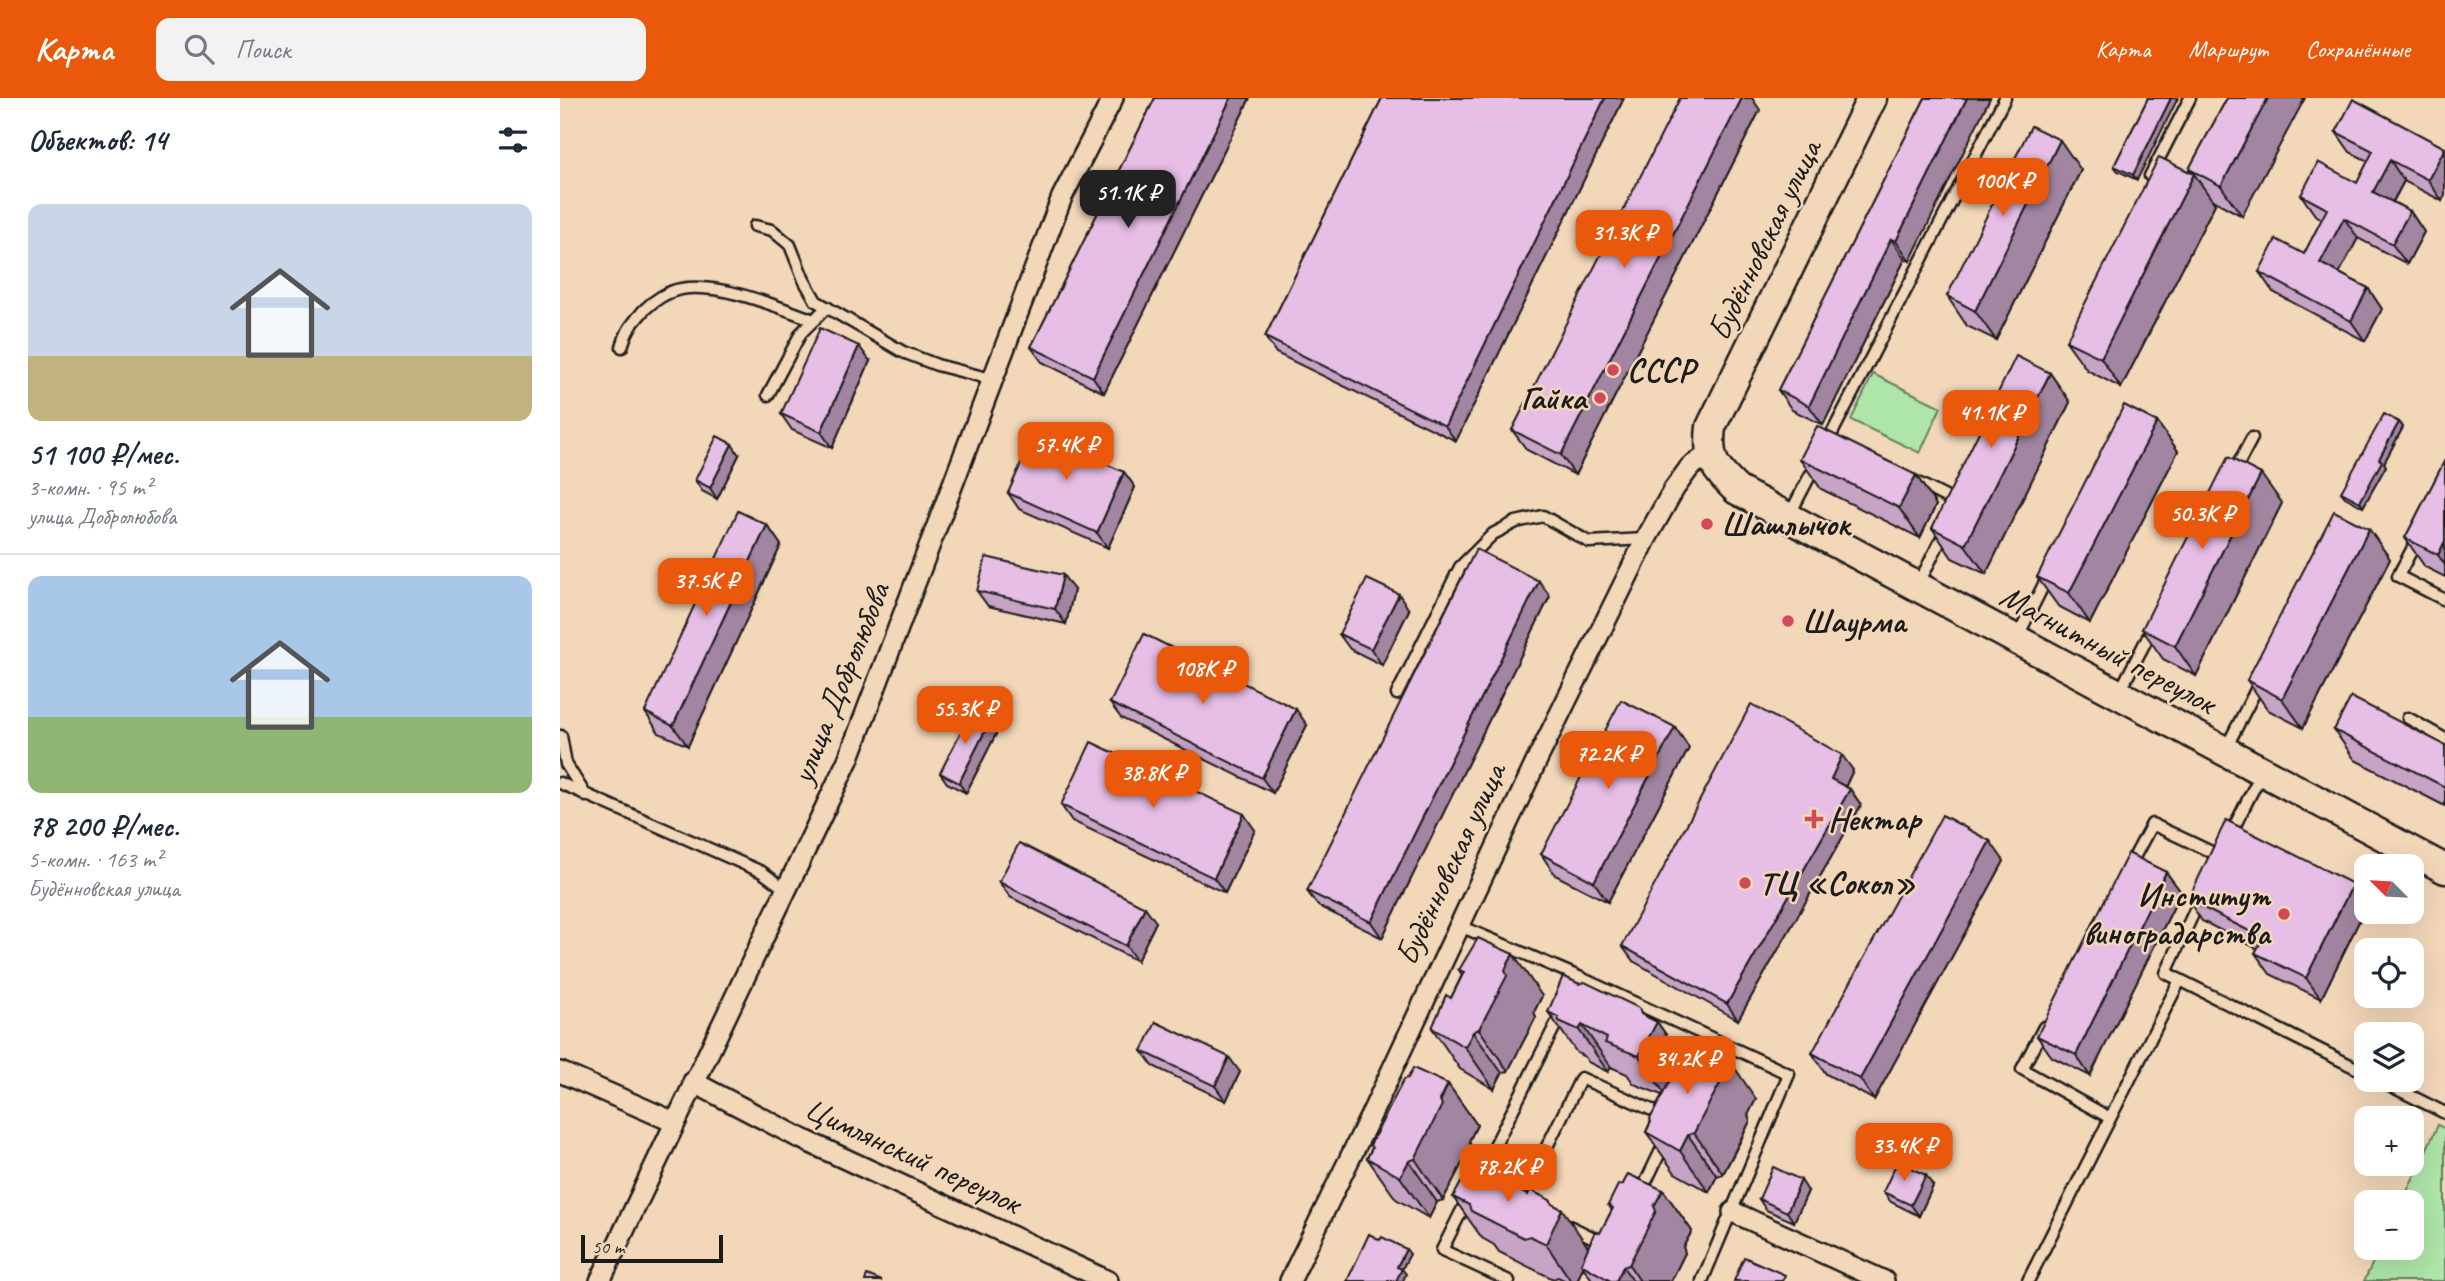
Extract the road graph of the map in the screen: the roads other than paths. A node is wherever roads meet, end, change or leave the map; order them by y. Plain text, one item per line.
1 (1113, 98) edge
2 (1872, 98) edge
3 (2005, 98) edge
4 (2190, 98) edge
5 (2153, 198) edge
6 (755, 226) dead end
7 (827, 307) junction
8 (814, 320) junction
9 (622, 346) dead end
10 (991, 379) junction
11 (768, 396) dead end
12 (2252, 438) dead end
13 (1829, 439) junction
14 (1840, 445) edge
15 (1710, 453) junction
16 (1900, 474) edge
17 (2229, 483) edge
18 (1965, 492) edge
19 (1959, 504) junction
20 (1954, 515) edge
21 (1788, 517) junction
22 (1948, 526) edge
23 (2421, 530) edge
24 (1646, 539) junction
25 (2055, 563) edge
26 (1917, 586) junction
27 (2445, 600) edge
28 (2158, 619) edge
29 (2016, 639) junction
30 (2268, 666) edge
31 (1396, 694) dead end
32 (2118, 695) junction
33 (2407, 718) dead end
34 (561, 736) edge
35 (2445, 739) edge
36 (2224, 752) junction
37 (2262, 772) junction
38 (560, 783) edge
39 (587, 796) junction
40 (2220, 856) junction
41 (2215, 867) edge
42 (2445, 869) edge
43 (2126, 873) edge
44 (785, 889) junction
45 (2204, 891) edge
46 (1460, 926) junction
47 (1579, 977) junction
48 (2180, 979) junction
49 (1573, 990) edge
50 (1567, 1002) edge
51 (2048, 1020) edge
52 (1714, 1040) junction
53 (1709, 1051) edge
54 (2354, 1067) edge
55 (560, 1072) edge
56 (693, 1082) junction
57 (2403, 1092) edge
58 (2445, 1113) edge
59 (2110, 1118) junction
60 (1676, 1121) edge
61 (674, 1122) junction
62 (1670, 1132) edge
63 (1637, 1202) edge
64 (1531, 1208) edge
65 (1733, 1212) junction
66 (1555, 1220) edge
67 (1615, 1248) edge
68 (600, 1281) edge
69 (1108, 1281) edge
70 (1290, 1281) edge
71 (1509, 1281) edge
72 (1702, 1281) edge
73 (1884, 1281) edge
74 (2028, 1281) edge

1 - 10 street, улица Добролюбова
2 - 15 main road, Будённовская улица
3 - 13 lane
4 - 5 lane
6 - 7 lane
7 - 8 lane
7 - 10 lane
8 - 9 lane
8 - 11 lane
10 - 44 street, улица Добролюбова
12 - 17 lane
13 - 14 lane
13 - 21 lane
15 - 21 main road, Магнитный переулок
15 - 24 street, Будённовская улица
16 - 19 lane
18 - 19 lane
19 - 20 lane
21 - 26 main road, Магнитный переулок
22 - 26 lane
23 - 27 lane
24 - 31 lane
24 - 46 street, Будённовская улица
25 - 29 lane
26 - 29 main road, Магнитный переулок
28 - 32 lane
29 - 32 main road, Магнитный переулок
30 - 36 lane
32 - 36 main road, Магнитный переулок
33 - 35 lane
34 - 39 lane
36 - 37 main road, Магнитный переулок
37 - 40 lane
37 - 42 main road, Магнитный переулок
38 - 39 lane
39 - 44 lane
40 - 41 lane
40 - 43 lane
44 - 56 street, улица Добролюбова
45 - 48 lane
46 - 47 lane
46 - 70 street, Будённовская улица
47 - 49 lane
47 - 52 lane
48 - 54 lane
48 - 59 lane
50 - 71 lane
51 - 59 lane
52 - 53 lane
52 - 65 lane
55 - 61 street
56 - 61 street, улица Добролюбова
56 - 69 street, Цимлянский переулок
57 - 58 lane
59 - 74 lane
60 - 64 lane
61 - 68 street, улица Добролюбова
62 - 63 lane
65 - 72 lane
65 - 73 street
66 - 67 lane

